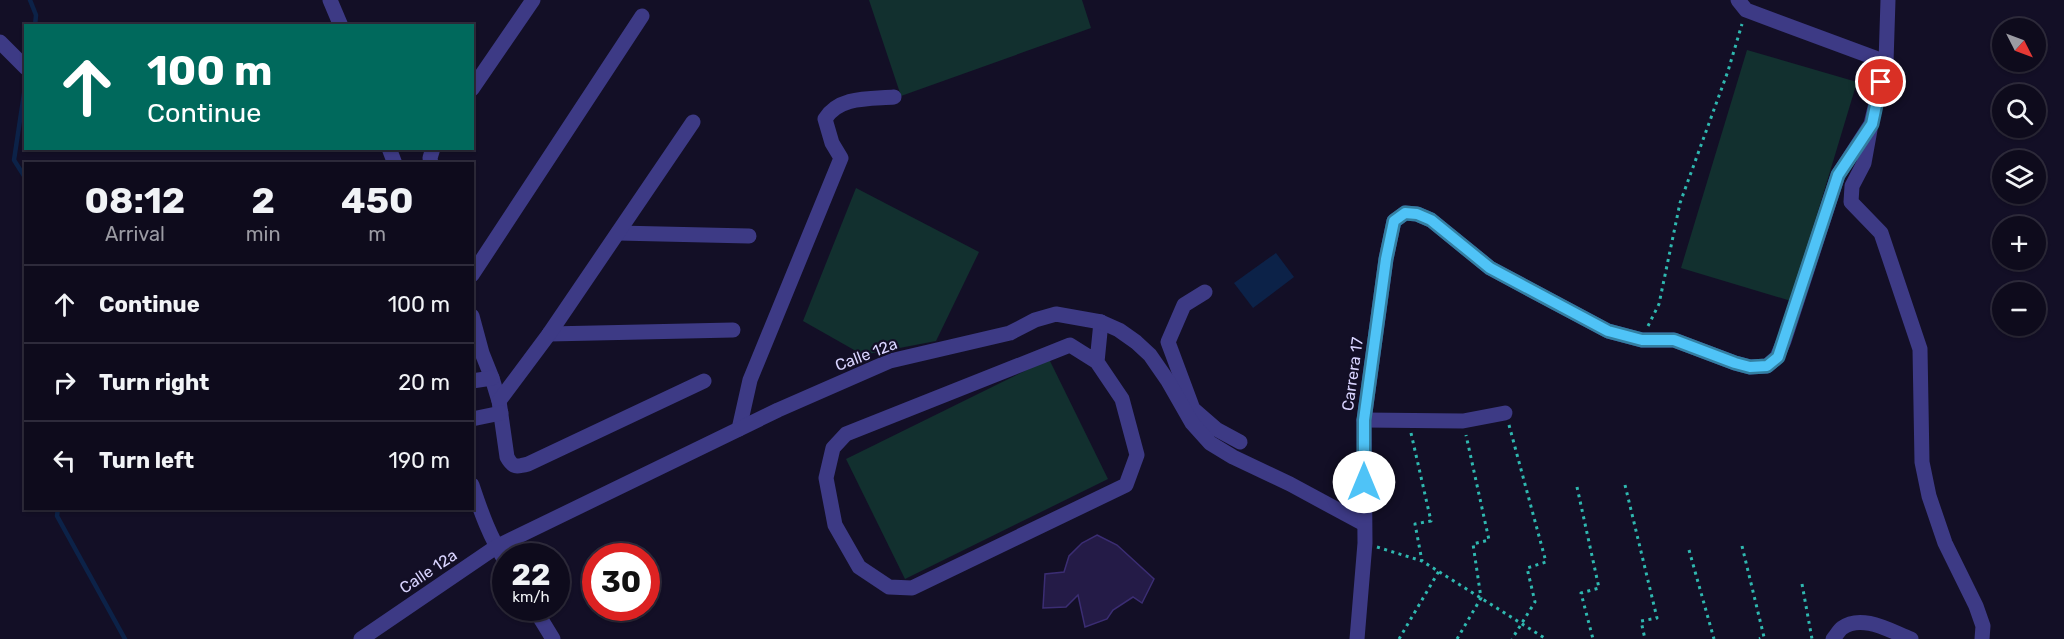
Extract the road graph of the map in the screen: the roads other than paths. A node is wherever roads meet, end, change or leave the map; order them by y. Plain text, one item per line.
1 (330, 0) edge
2 (533, 0) edge
3 (1888, 0) edge
4 (1742, 5) edge
5 (642, 16) dead end
6 (340, 24) edge
7 (0, 42) edge
8 (1886, 62) junction
9 (24, 67) edge
10 (474, 86) edge
11 (894, 97) dead end
12 (693, 122) dead end
13 (1872, 124) junction
14 (618, 233) junction
15 (749, 236) dead end
16 (474, 272) edge
17 (1205, 292) dead end
18 (1101, 322) junction
19 (474, 323) edge
20 (733, 330) dead end
21 (549, 334) junction
22 (1097, 362) junction
23 (492, 378) junction
24 (474, 381) edge
25 (705, 381) dead end
26 (500, 407) junction
27 (1505, 413) road end
28 (474, 418) edge
29 (1364, 420) junction
30 (739, 429) junction
31 (1233, 457) junction
32 (474, 491) edge
33 (1364, 524) junction
34 (494, 543) edge
35 (504, 543) edge
36 (492, 550) edge
37 (542, 621) edge
38 (361, 639) edge
39 (554, 639) edge
40 (1357, 639) edge
41 (1833, 639) edge
42 (1911, 639) edge
43 (1982, 639) edge

1 - 6 street
2 - 10 street
3 - 8 street
4 - 8 street
5 - 16 street
7 - 9 street
8 - 13 street
11 - 30 street
12 - 14 street
13 - 29 street, Carrera 17
13 - 43 street
14 - 15 street
14 - 21 street
17 - 31 street
18 - 22 street
18 - 30 street, Calle 12a
18 - 31 street, Calle 12a
19 - 23 street
20 - 21 street
21 - 26 street
22 - 22 street
23 - 24 street
23 - 26 street
25 - 26 street
26 - 28 street
27 - 29 street
29 - 33 street, Carrera 17
30 - 35 street, Calle 12a
31 - 33 street, Calle 12a
32 - 34 street
33 - 40 street, Carrera 17
36 - 38 street, Calle 12a
37 - 39 street
41 - 42 street

